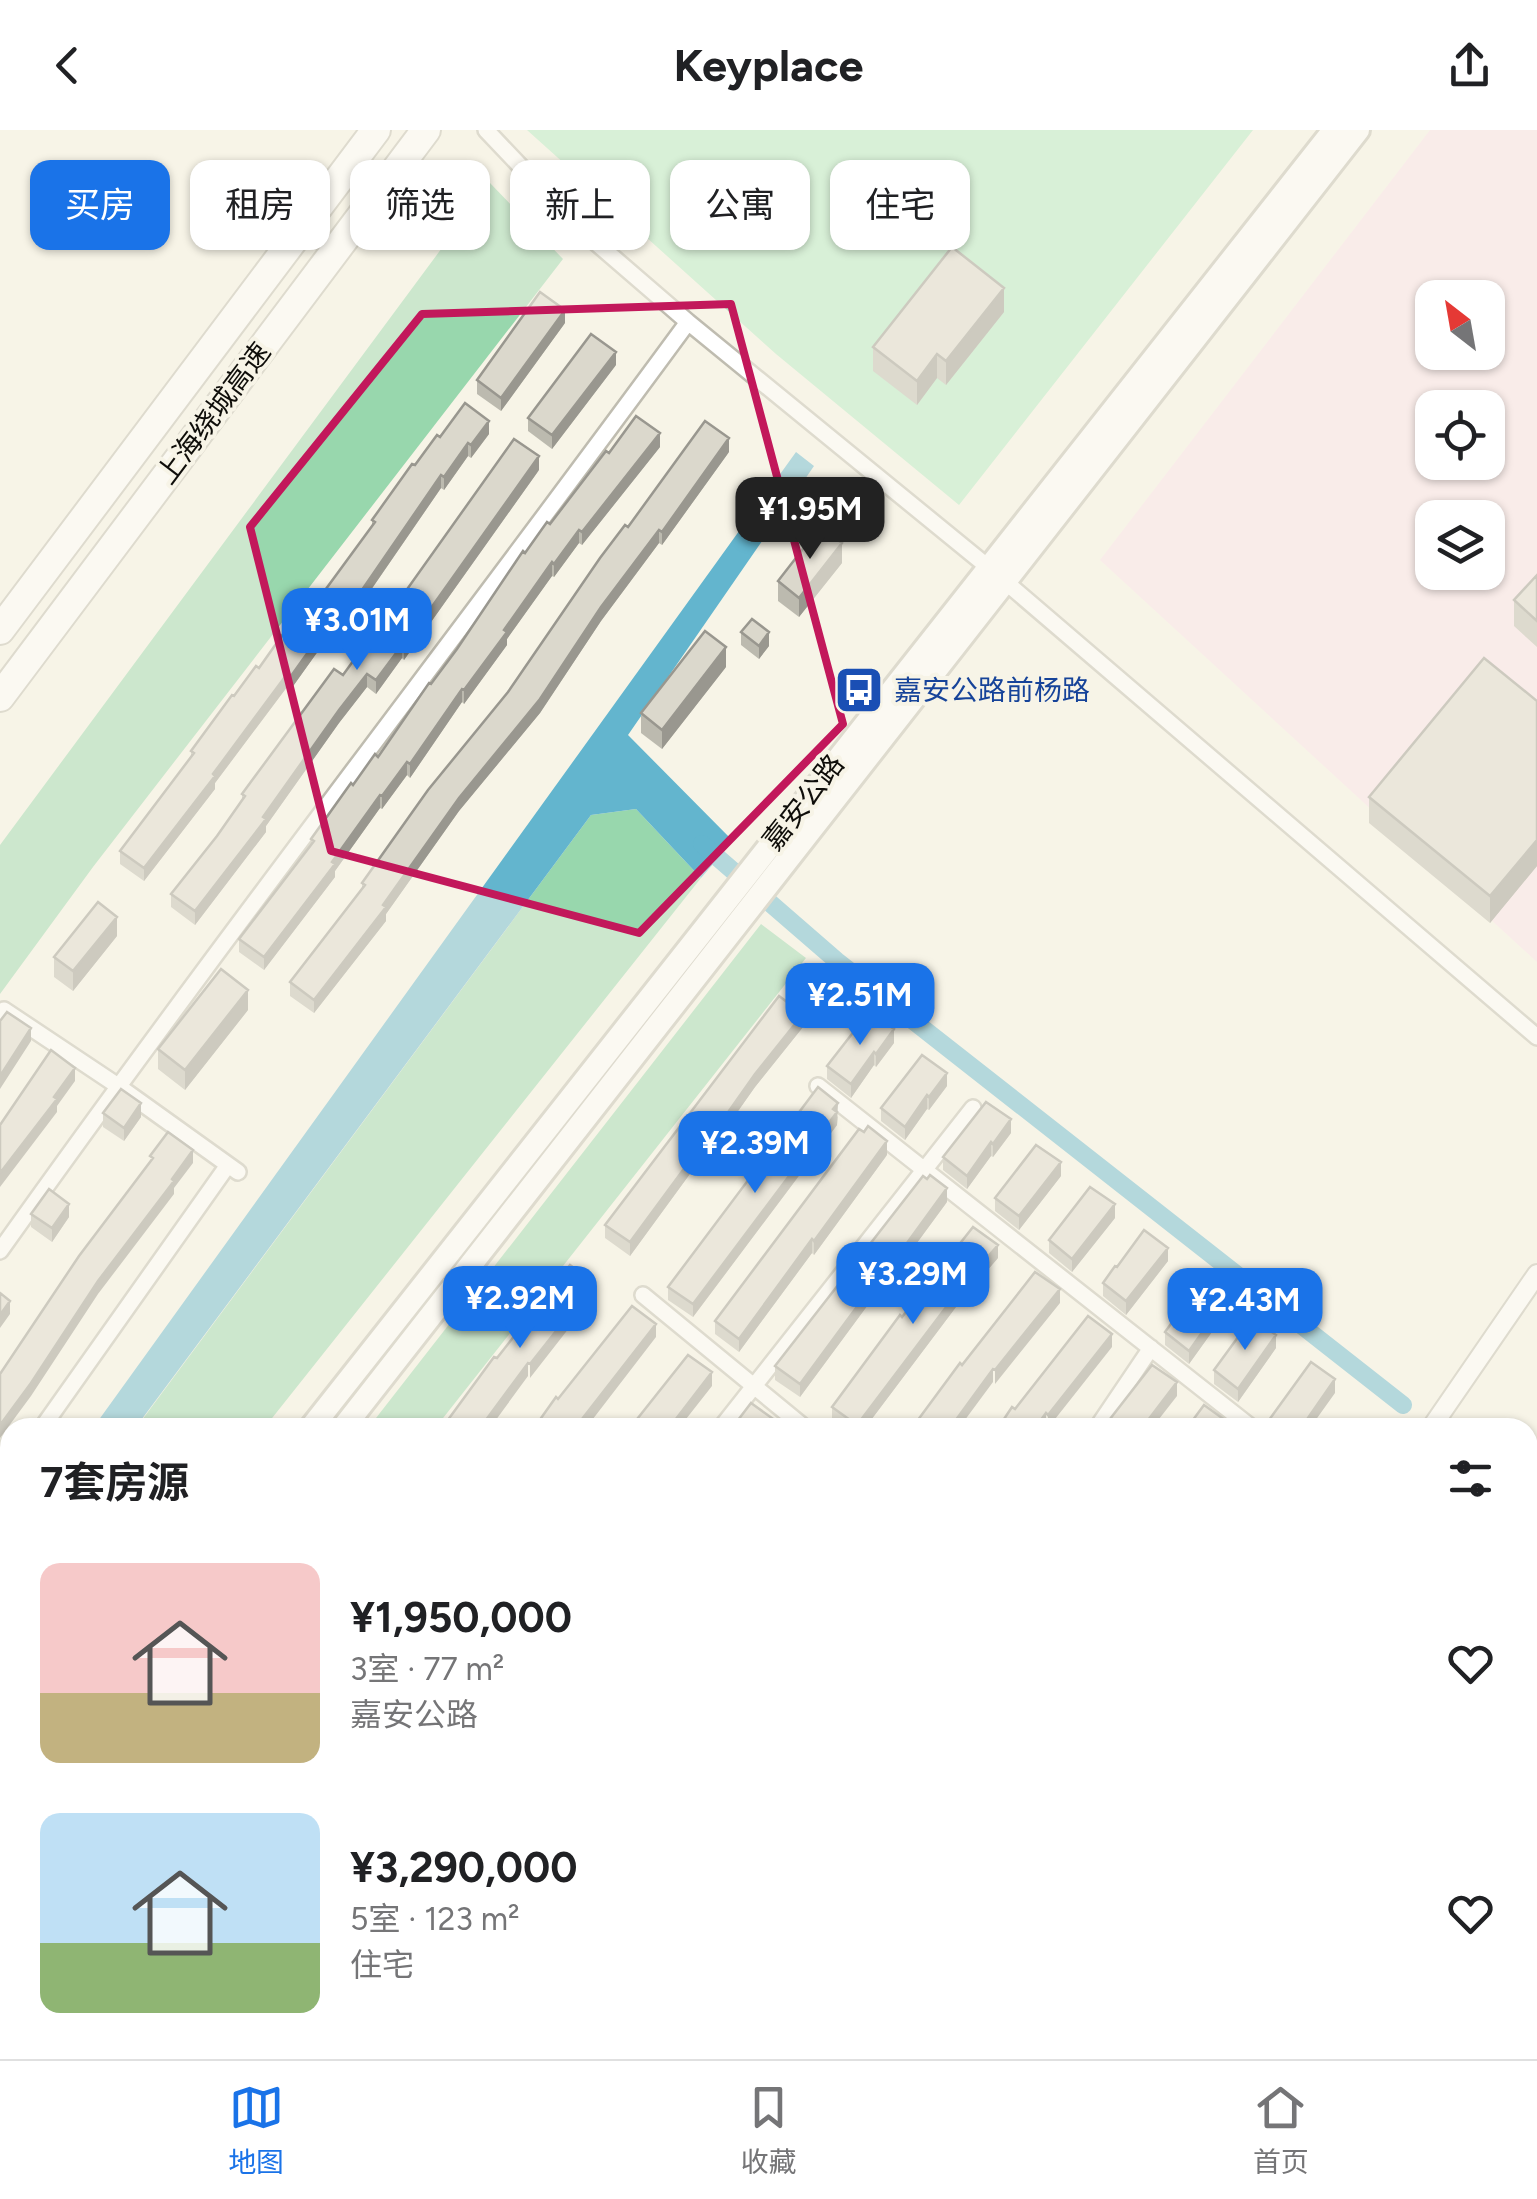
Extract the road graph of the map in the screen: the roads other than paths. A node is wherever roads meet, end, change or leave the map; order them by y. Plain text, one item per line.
1 (376, 130) edge
2 (426, 130) edge
3 (486, 130) edge
4 (1334, 130) edge
5 (1358, 130) edge
6 (688, 322) junction
7 (996, 574) junction
8 (0, 630) edge
9 (0, 697) edge
10 (731, 912) junction
11 (0, 1016) edge
12 (1537, 1037) edge
13 (118, 1086) junction
14 (818, 1086) edge
15 (973, 1108) dead end
16 (925, 1170) junction
17 (0, 1251) edge
18 (1537, 1274) edge
19 (643, 1295) dead end
20 (1152, 1348) junction
21 (754, 1386) junction
22 (49, 1418) edge
23 (319, 1418) edge
24 (351, 1418) edge
25 (729, 1418) edge
26 (793, 1418) edge
27 (1104, 1418) edge
28 (1240, 1418) edge
29 (1439, 1418) edge

1 - 8 highway, 上海绕城高速
2 - 9 highway, 上海绕城高速
3 - 6 street
4 - 7 main road, 嘉安公路
5 - 7 main road, 嘉安公路
6 - 7 street
6 - 13 street
7 - 10 main road, 嘉安公路
7 - 12 street
10 - 23 main road, 嘉安公路
10 - 24 main road, 嘉安公路
11 - 13 street
13 - 17 street
13 - 22 street
14 - 16 street
15 - 16 street
16 - 20 street
16 - 21 street
18 - 29 street
19 - 21 street
20 - 27 street
20 - 28 street
21 - 25 street
21 - 26 street

